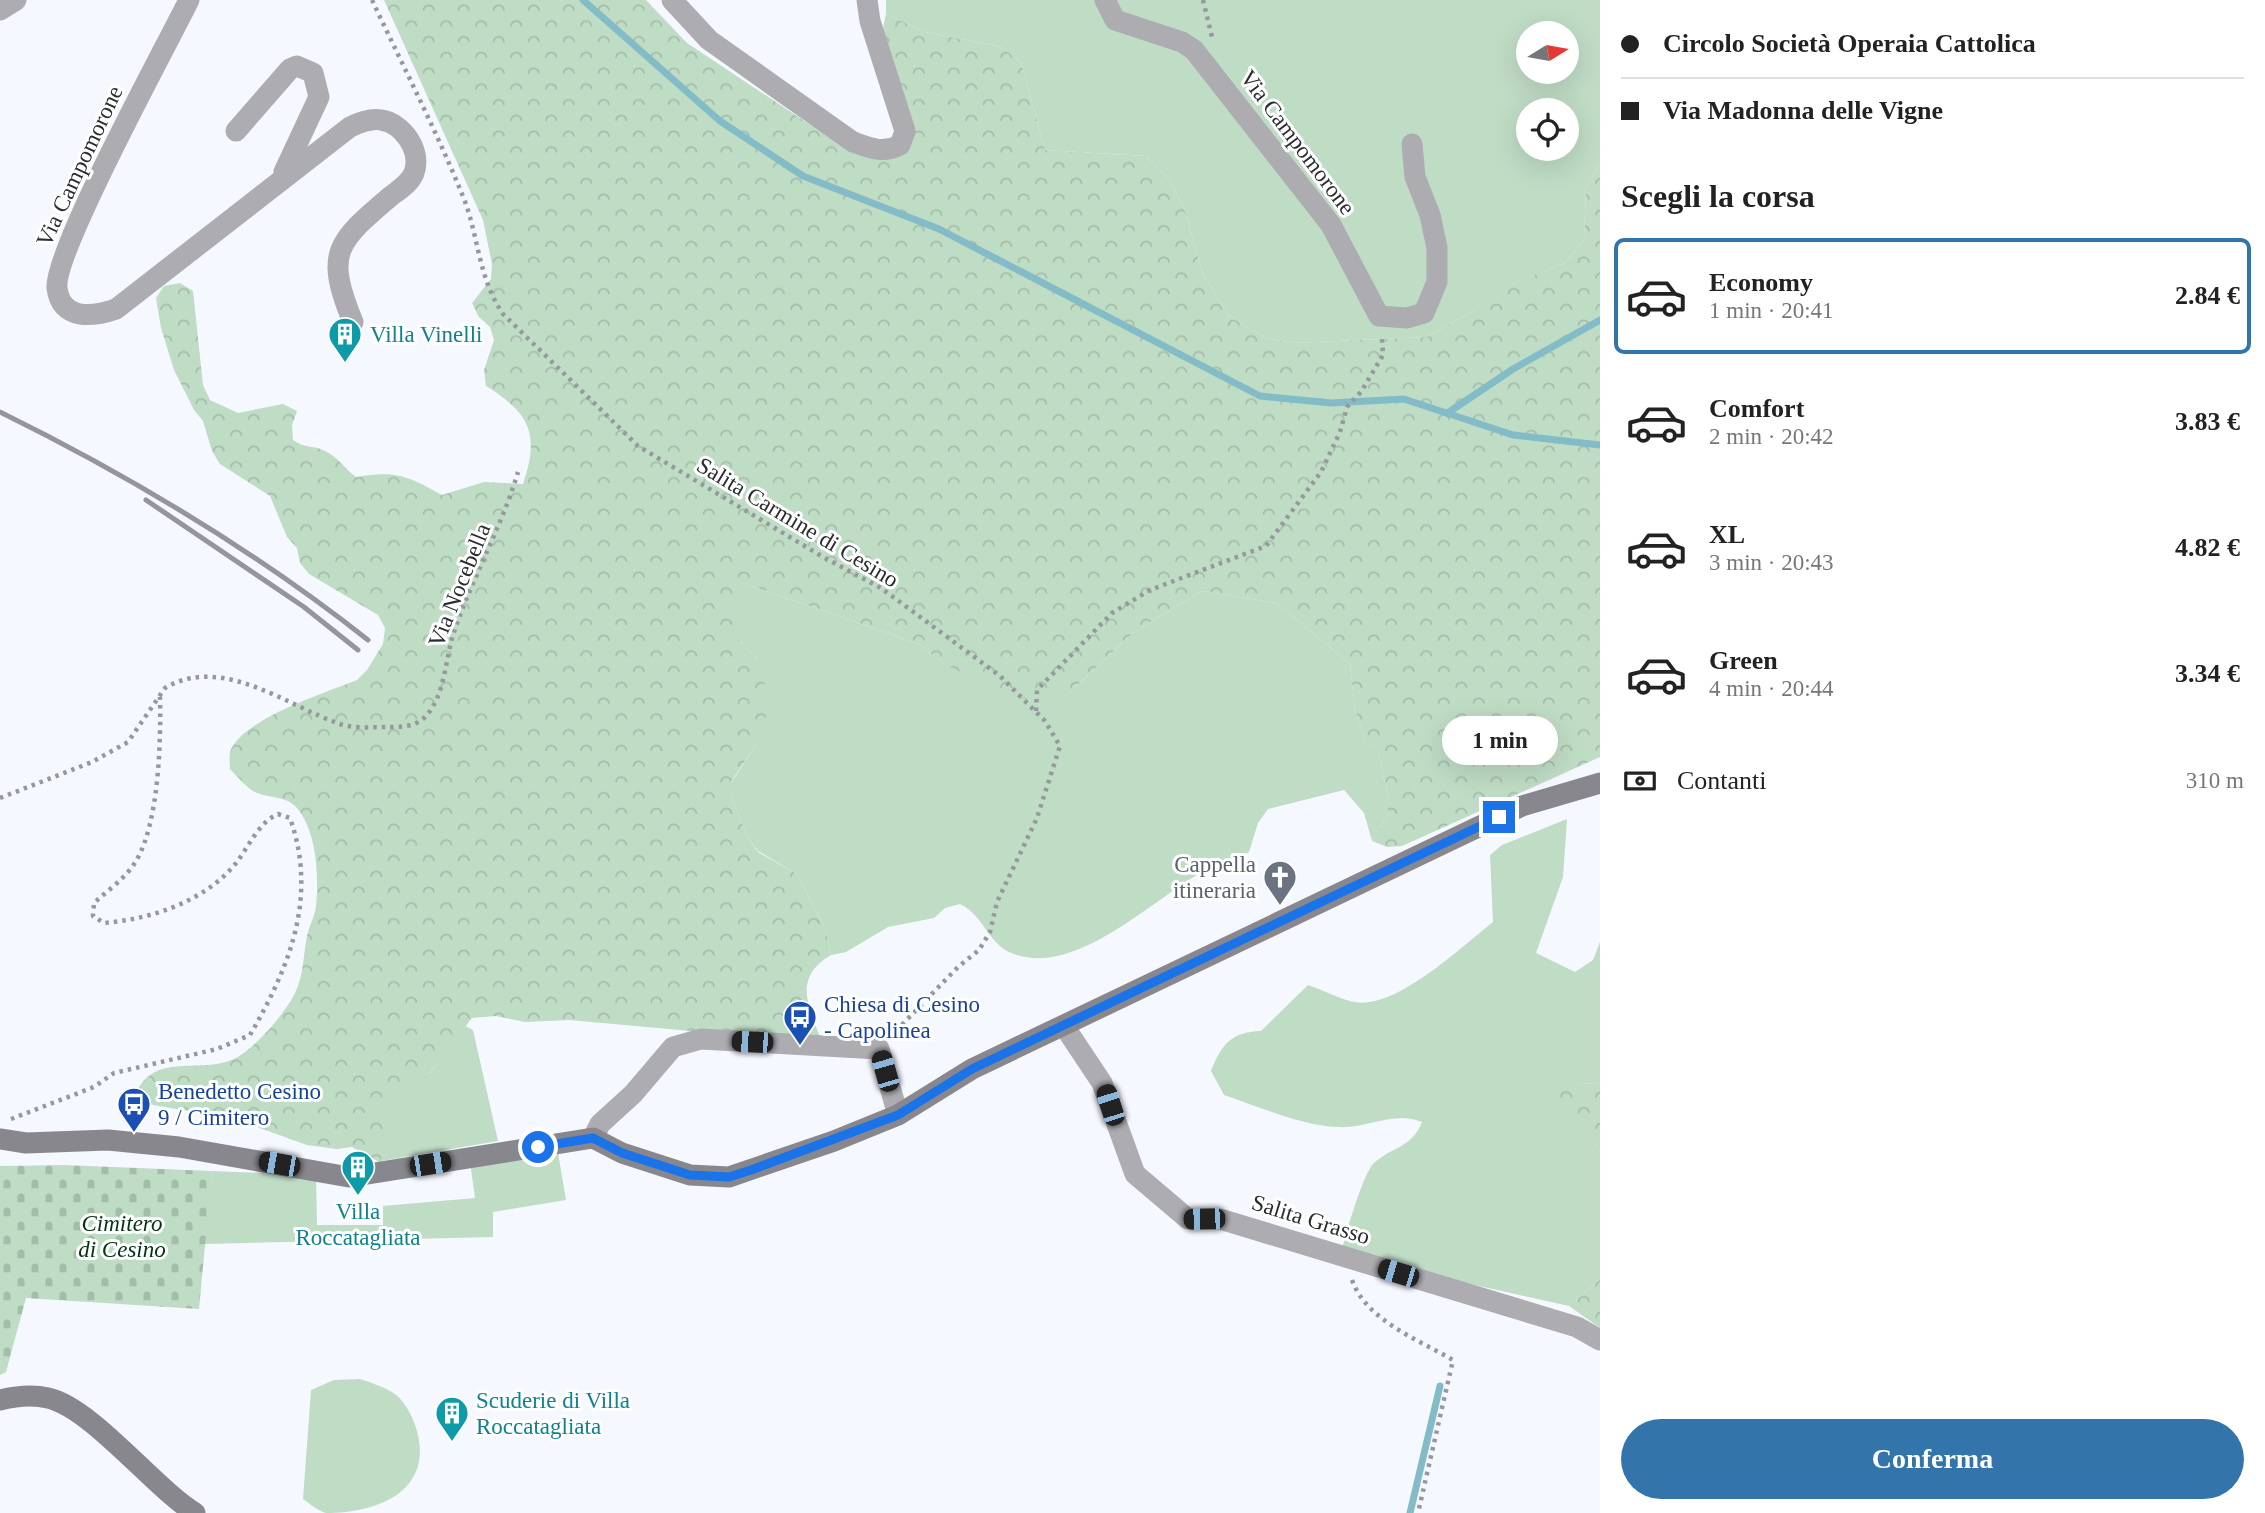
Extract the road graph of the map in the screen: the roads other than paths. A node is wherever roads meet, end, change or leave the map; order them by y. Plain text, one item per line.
1 (16, 0) edge
2 (189, 0) edge
3 (671, 0) edge
4 (867, 0) edge
5 (1105, 0) edge
6 (0, 10) edge
7 (236, 131) dead end
8 (1412, 144) dead end
9 (282, 177) junction
10 (353, 322) dead end
11 (1600, 783) edge
12 (1064, 1027) junction
13 (898, 1115) junction
14 (593, 1138) junction
15 (0, 1139) edge
16 (1600, 1340) edge
17 (0, 1400) edge
18 (195, 1513) edge

1 - 6 street
2 - 9 street, Via Campomorone
3 - 4 street
5 - 8 street, Via Campomorone
7 - 9 street, Via Campomorone
9 - 10 street, Via Campomorone
11 - 12 street
12 - 13 street
12 - 16 street, Salita Grasso
13 - 14 street
13 - 14 street
14 - 15 street
17 - 18 street

